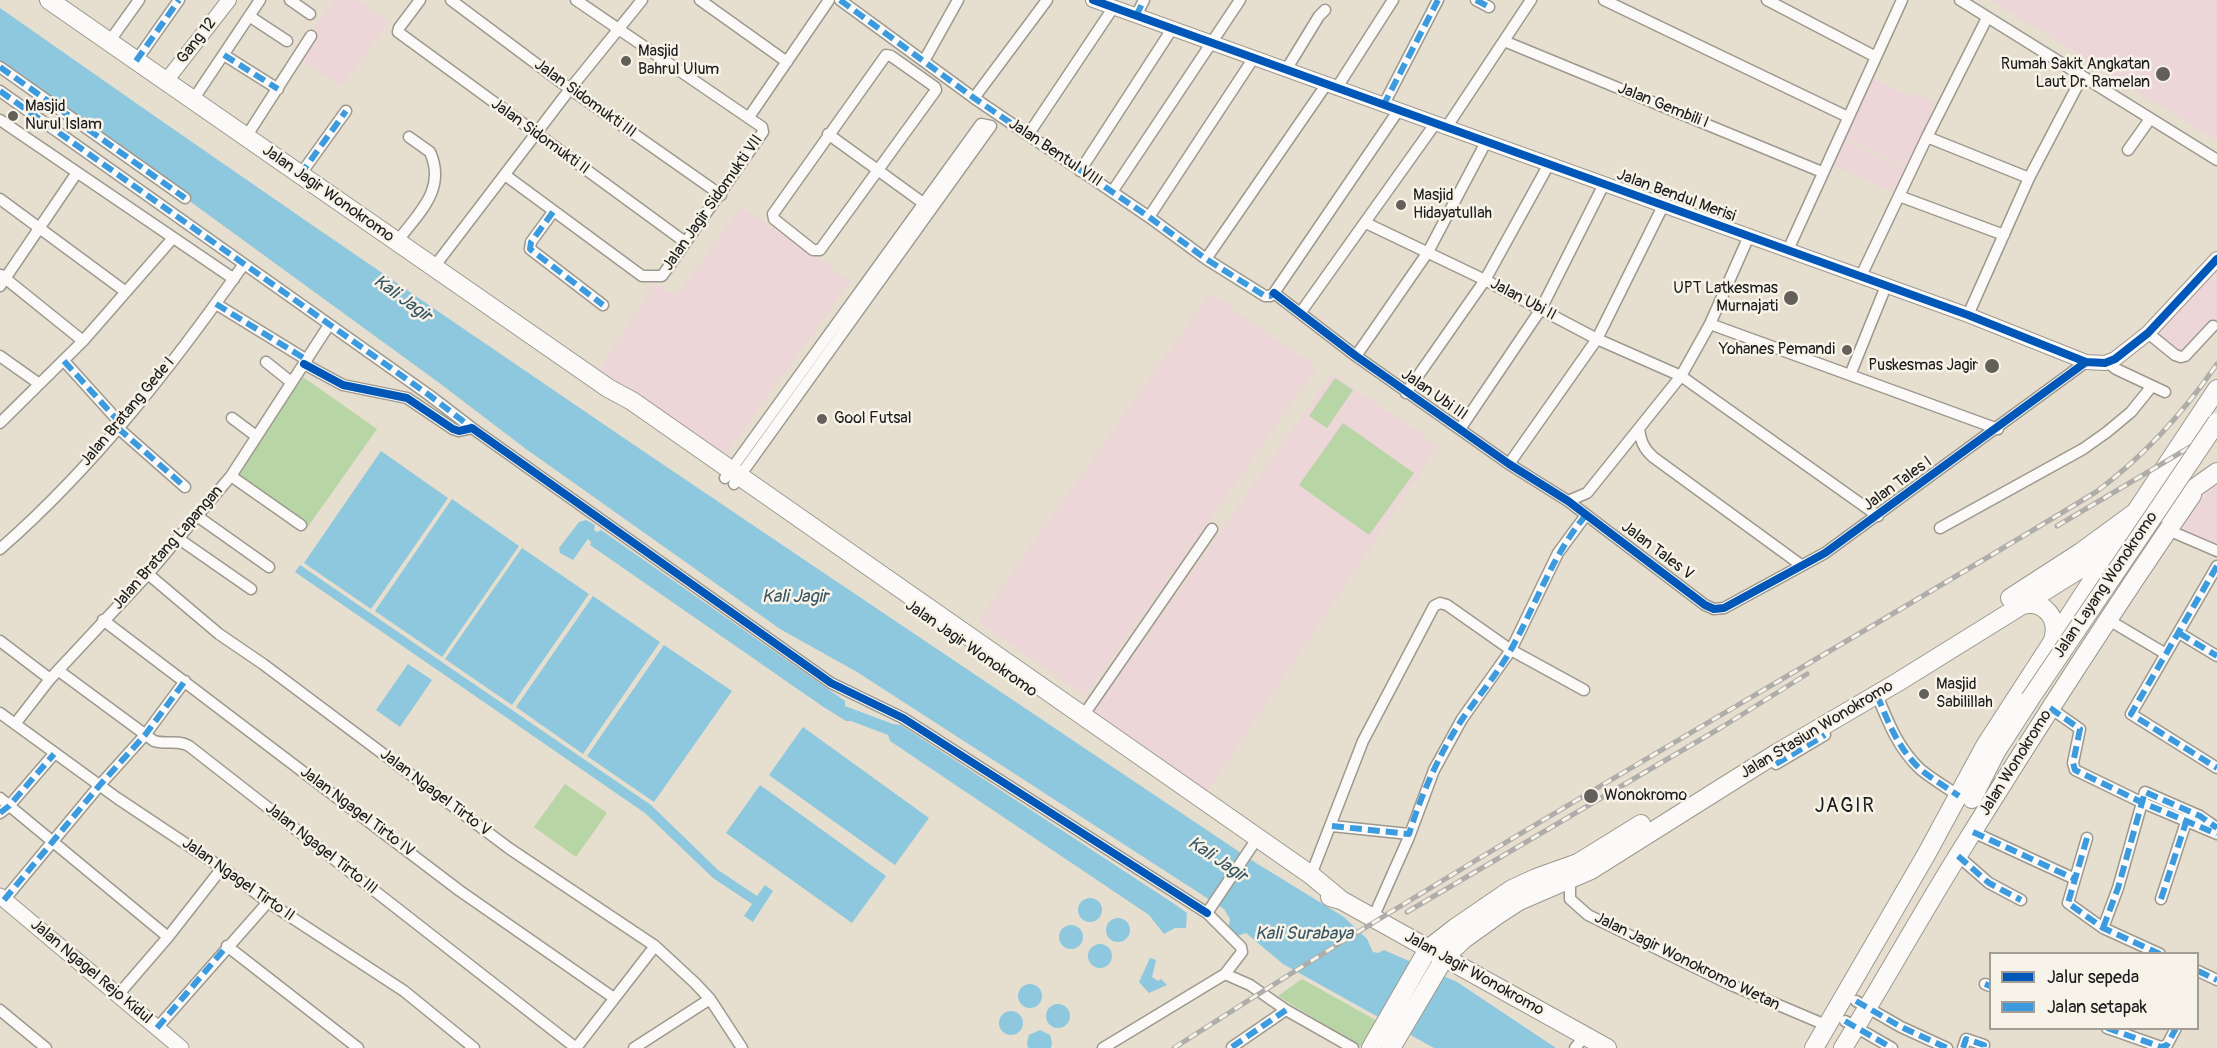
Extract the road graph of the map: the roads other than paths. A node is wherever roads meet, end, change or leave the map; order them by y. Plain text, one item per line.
1 (49, 0) edge
2 (140, 0) edge
3 (178, 0) edge
4 (229, 0) edge
5 (260, 0) edge
6 (290, 0) edge
7 (420, 0) edge
8 (451, 0) edge
9 (576, 0) edge
10 (642, 0) edge
11 (700, 0) edge
12 (840, 0) edge
13 (958, 0) edge
14 (1047, 0) edge
15 (1093, 0) edge
16 (1144, 0) edge
17 (1240, 0) edge
18 (1393, 0) edge
19 (1438, 0) edge
20 (1476, 0) edge
21 (1531, 0) edge
22 (1604, 0) edge
23 (1767, 0) edge
24 (1902, 0) edge
25 (1960, 0) edge
26 (825, 2) edge
27 (1489, 7) dead end
28 (1113, 8) junction
29 (1325, 10) dead end
30 (310, 14) dead end
31 (249, 16) junction
32 (1136, 16) junction
33 (1987, 18) junction
34 (1172, 29) junction
35 (619, 31) junction
36 (311, 36) dead end
37 (1504, 41) junction
38 (109, 42) junction
39 (288, 42) dead end
40 (1210, 43) junction
41 (224, 55) junction
42 (1876, 57) junction
43 (1253, 59) junction
44 (136, 61) junction
45 (924, 61) junction
46 (787, 62) junction
47 (0, 68) edge
48 (1286, 70) junction
49 (2082, 76) junction
50 (166, 81) junction
51 (1331, 87) junction
52 (278, 89) junction
53 (570, 89) junction
54 (0, 92) edge
55 (974, 98) junction
56 (193, 100) junction
57 (1383, 105) junction
58 (346, 111) dead end
59 (1398, 111) junction
60 (749, 117) junction
61 (1848, 117) junction
62 (2150, 119) junction
63 (0, 120) edge
64 (1441, 126) junction
65 (536, 134) junction
66 (828, 134) junction
67 (1028, 135) junction
68 (246, 137) junction
69 (409, 137) dead end
70 (1927, 137) junction
71 (1486, 142) junction
72 (2128, 150) dead end
73 (2217, 160) edge
74 (1549, 164) junction
75 (877, 169) junction
76 (1080, 171) junction
77 (1822, 172) junction
78 (76, 174) junction
79 (300, 175) junction
80 (506, 175) junction
81 (2029, 178) junction
82 (1604, 184) junction
83 (1112, 192) junction
84 (721, 195) junction
85 (1899, 196) junction
86 (185, 198) dead end
87 (0, 199) edge
88 (927, 206) junction
89 (1663, 206) junction
90 (553, 212) junction
91 (1149, 217) junction
92 (1366, 223) junction
93 (39, 226) junction
94 (2004, 235) junction
95 (1749, 236) junction
96 (173, 238) junction
97 (397, 242) junction
98 (685, 242) junction
99 (1788, 250) junction
100 (1428, 252) junction
101 (1206, 259) junction
102 (2217, 259) edge
103 (244, 264) junction
104 (434, 267) junction
105 (1861, 276) junction
106 (2, 279) edge
107 (234, 279) junction
108 (1485, 280) junction
109 (1886, 286) junction
110 (126, 292) junction
111 (1274, 293) junction
112 (216, 304) junction
113 (603, 305) dead end
114 (1541, 309) junction
115 (1301, 312) junction
116 (1968, 315) junction
117 (1710, 324) junction
118 (329, 325) junction
119 (2213, 326) dead end
120 (2148, 333) junction
121 (1597, 339) junction
122 (83, 341) junction
123 (0, 356) edge
124 (1356, 356) junction
125 (64, 361) junction
126 (266, 362) dead end
127 (306, 362) junction
128 (2086, 362) junction
129 (2108, 363) junction
130 (1850, 375) junction
131 (1681, 376) junction
132 (291, 382) junction
133 (38, 383) junction
134 (2152, 386) junction
135 (2217, 388) edge
136 (2165, 392) dead end
137 (1406, 393) junction
138 (2217, 414) edge
139 (232, 418) dead end
140 (2217, 422) edge
141 (0, 423) edge
142 (120, 426) junction
143 (472, 428) junction
144 (1460, 429) junction
145 (1639, 429) junction
146 (1998, 429) junction
147 (256, 436) junction
148 (2183, 442) junction
149 (1509, 464) junction
150 (2217, 472) edge
151 (231, 476) junction
152 (732, 477) junction
153 (2200, 484) junction
154 (185, 487) dead end
155 (1587, 493) junction
156 (2184, 494) junction
157 (1568, 501) junction
158 (2137, 511) junction
159 (197, 516) junction
160 (1584, 516) junction
161 (1878, 516) junction
162 (301, 525) dead end
163 (1940, 528) dead end
164 (1212, 529) dead end
165 (2168, 530) junction
166 (179, 539) junction
167 (2115, 546) junction
168 (0, 549) edge
169 (2217, 551) edge
170 (858, 565) junction
171 (1801, 565) junction
172 (2217, 566) edge
173 (269, 567) dead end
174 (148, 574) junction
175 (251, 589) dead end
176 (2080, 599) junction
177 (2018, 606) junction
178 (1714, 609) joint
179 (2105, 616) junction
180 (103, 620) junction
181 (2179, 633) junction
182 (2053, 640) junction
183 (0, 641) edge
184 (1511, 650) junction
185 (2166, 654) junction
186 (2217, 656) edge
187 (58, 671) junction
188 (50, 679) junction
189 (185, 681) junction
190 (1584, 690) dead end
191 (1877, 695) junction
192 (2050, 708) junction
193 (0, 713) edge
194 (1083, 716) junction
195 (15, 724) junction
196 (145, 735) junction
197 (1791, 750) junction
198 (54, 754) junction
199 (1776, 765) dead end
200 (2217, 768) edge
201 (99, 786) junction
202 (0, 798) edge
203 (1963, 798) junction
204 (2141, 802) junction
205 (1201, 804) junction
206 (4, 810) edge
207 (2188, 816) junction
208 (1332, 826) junction
209 (2217, 828) edge
210 (1973, 832) junction
211 (1409, 834) junction
212 (2217, 834) edge
213 (2087, 838) dead end
214 (53, 843) junction
215 (1249, 850) junction
216 (1958, 856) junction
217 (222, 868) junction
218 (1311, 875) junction
219 (1570, 879) junction
220 (2075, 879) junction
221 (2, 898) edge
222 (2161, 899) dead end
223 (1341, 900) junction
224 (2021, 900) dead end
225 (268, 902) junction
226 (1209, 910) junction
227 (1372, 918) junction
228 (2103, 928) junction
229 (168, 937) junction
230 (227, 946) junction
231 (655, 946) junction
232 (2156, 952) edge
233 (1432, 960) junction
234 (1225, 974) junction
235 (2199, 974) edge
236 (2217, 980) edge
237 (118, 995) junction
238 (614, 998) junction
239 (710, 999) junction
240 (1856, 1001) junction
241 (0, 1010) edge
242 (1286, 1010) junction
243 (1836, 1023) junction
244 (157, 1028) junction
245 (2109, 1030) edge
246 (2175, 1030) edge
247 (1396, 1041) edge
248 (1580, 1042) edge
249 (2131, 1043) edge
250 (44, 1047) edge
251 (1232, 1047) edge
252 (181, 1048) edge
253 (358, 1048) edge
254 (474, 1048) edge
255 (576, 1048) edge
256 (634, 1048) edge
257 (742, 1048) edge
258 (1103, 1048) edge
259 (1353, 1048) edge
260 (1371, 1048) edge
261 (1607, 1048) edge
262 (1814, 1048) edge
263 (1829, 1048) edge
264 (1843, 1048) edge
265 (1892, 1048) edge
266 (1947, 1048) edge
267 (1963, 1048) edge
268 (1983, 1048) edge

1 - 38 main road, Jalan Jagir Wonokromo
2 - 38 street
3 - 44 street
4 - 50 street, Gang 12
5 - 31 street
6 - 30 street
7 - 65 street, Jalan Sidomukti II
8 - 53 street, Jalan Sidomukti III
9 - 35 street
10 - 35 street
11 - 46 street
12 - 45 street, Jalan Bentul VIII
13 - 45 street
14 - 55 street
15 - 28 street, Jalan Bendul Merisi
16 - 32 street
17 - 40 street
18 - 51 street
19 - 57 street
20 - 27 street
21 - 37 street
22 - 61 street
23 - 42 street
24 - 42 street
25 - 33 street
26 - 46 street, Jalan Jagir Sidomukti VII
28 - 32 street, Jalan Bendul Merisi
28 - 67 street
29 - 48 street
31 - 39 street
31 - 41 street
32 - 34 street, Jalan Bendul Merisi
33 - 49 street
33 - 70 street
34 - 40 street, Jalan Bendul Merisi
34 - 76 street
35 - 53 street
35 - 60 street
36 - 52 street
37 - 64 street
37 - 77 street, Jalan Gembili I
38 - 44 main road, Jalan Jagir Wonokromo
40 - 43 street, Jalan Bendul Merisi
40 - 83 street
41 - 52 street
41 - 56 street
42 - 61 street
43 - 48 street, Jalan Bendul Merisi
43 - 91 street
44 - 50 main road, Jalan Jagir Wonokromo
45 - 55 street, Jalan Bentul VIII
46 - 60 street, Jalan Jagir Sidomukti VII
47 - 86 street
48 - 51 street, Jalan Bendul Merisi
49 - 62 street
49 - 81 street
50 - 56 main road, Jalan Jagir Wonokromo
51 - 57 street, Jalan Bendul Merisi
51 - 101 street
52 - 68 street
53 - 65 street
53 - 84 street, Jalan Sidomukti III
54 - 103 street
55 - 67 street, Jalan Bentul VIII
56 - 68 main road, Jalan Jagir Wonokromo
57 - 59 street, Jalan Bendul Merisi
58 - 79 street
59 - 64 street, Jalan Bendul Merisi
59 - 111 street
60 - 84 street, Jalan Jagir Sidomukti VII
61 - 77 street
62 - 72 street
62 - 73 street
63 - 78 street
64 - 71 street, Jalan Bendul Merisi
64 - 92 street
65 - 80 street
65 - 98 street, Jalan Sidomukti II
66 - 75 street
66 - 75 street
66 - 75 street
67 - 76 street, Jalan Bentul VIII
68 - 79 main road, Jalan Jagir Wonokromo
69 - 97 street
70 - 81 street
70 - 85 street
71 - 74 street, Jalan Bendul Merisi
71 - 100 street
74 - 82 street, Jalan Bendul Merisi
74 - 108 street
75 - 88 street
76 - 83 street, Jalan Bentul VIII
77 - 99 street
78 - 93 street
78 - 96 street
79 - 97 main road, Jalan Jagir Wonokromo
80 - 90 street
80 - 104 street
81 - 94 street
82 - 89 street, Jalan Bendul Merisi
82 - 114 street
83 - 91 street, Jalan Bentul VIII
84 - 98 street, Jalan Jagir Sidomukti VII
85 - 94 street
85 - 105 street
87 - 93 street
88 - 88 street
88 - 152 street
89 - 95 street, Jalan Bendul Merisi
89 - 121 street
90 - 98 street, Jalan Jagir Sidomukti VII
90 - 113 street
91 - 101 street, Jalan Bentul VIII
92 - 100 street, Jalan Ubi II
92 - 115 street
93 - 106 street
93 - 110 street
94 - 116 street
95 - 99 street, Jalan Bendul Merisi
95 - 117 street
96 - 107 street
96 - 110 street
97 - 104 main road, Jalan Jagir Wonokromo
99 - 105 street, Jalan Bendul Merisi
100 - 108 street, Jalan Ubi II
100 - 124 street
101 - 111 street, Jalan Bentul VIII
102 - 120 street
103 - 107 street, Jalan Bratang Gede I
103 - 118 street
104 - 152 main road, Jalan Jagir Wonokromo
105 - 109 street, Jalan Bendul Merisi
106 - 122 street
107 - 112 street, Jalan Bratang Gede I
108 - 114 street, Jalan Ubi II
108 - 137 street
109 - 116 street, Jalan Bendul Merisi
109 - 130 street
110 - 122 street
111 - 115 street, Jalan Ubi III
112 - 127 street
112 - 142 street, Jalan Bratang Gede I
114 - 121 street, Jalan Ubi II
114 - 144 street
115 - 124 street, Jalan Ubi III
116 - 128 street, Jalan Bendul Merisi
117 - 130 street
117 - 131 street
118 - 127 street, Jalan Bratang Lapangan
118 - 143 street
119 - 120 street
120 - 129 street
121 - 131 street, Jalan Ubi II
121 - 149 street
122 - 125 street
123 - 133 street
124 - 137 street, Jalan Ubi III
125 - 133 street
125 - 142 street
126 - 132 street
127 - 132 street, Jalan Bratang Lapangan
127 - 143 street
128 - 129 street, Jalan Bendul Merisi
128 - 146 street, Jalan Tales I
129 - 134 street
130 - 146 street
131 - 145 street
131 - 161 street, Jalan Ubi II
132 - 147 street, Jalan Bratang Lapangan
133 - 141 street
134 - 136 street
134 - 163 street
135 - 148 main road
137 - 144 street, Jalan Ubi III
138 - 148 main road
139 - 147 street
140 - 203 main road, Jalan Layang Wonokromo, bridge
142 - 154 street
142 - 168 street, Jalan Bratang Gede I
143 - 226 street
144 - 149 street, Jalan Ubi III
145 - 155 street
145 - 171 street
146 - 161 street, Jalan Tales I
147 - 151 street, Jalan Bratang Lapangan
148 - 158 main road, Jalan Wonokromo
149 - 157 street, Jalan Ubi III
150 - 153 main road, Jalan Stasiun Wonokromo
151 - 159 street, Jalan Bratang Lapangan
151 - 162 street
152 - 170 main road, Jalan Jagir Wonokromo
153 - 156 main road, Jalan Stasiun Wonokromo
153 - 165 main road, Jalan Wonokromo
155 - 157 street
155 - 160 street
156 - 167 main road, Jalan Stasiun Wonokromo
156 - 179 main road, Jalan Wonokromo
157 - 160 street, Jalan Ubi III
158 - 167 main road, Jalan Wonokromo
158 - 233 main road, Jalan Stasiun Wonokromo
159 - 166 street, Jalan Bratang Lapangan
159 - 173 street
160 - 178 street, Jalan Tales V
160 - 184 street
161 - 171 street, Jalan Tales I
164 - 194 street
165 - 169 street
165 - 179 main road, Jalan Wonokromo
166 - 174 street, Jalan Bratang Lapangan
166 - 175 street
167 - 176 main road, Jalan Wonokromo
167 - 177 main road, Jalan Stasiun Wonokromo
170 - 194 main road, Jalan Jagir Wonokromo
170 - 205 main road, Jalan Jagir Wonokromo
171 - 178 street, Jalan Tales I
172 - 181 street
174 - 180 street, Jalan Bratang Lapangan
174 - 231 street, Jalan Ngagel Tirto V
176 - 179 main road
176 - 182 main road, Jalan Wonokromo
177 - 182 main road
177 - 191 main road, Jalan Stasiun Wonokromo
179 - 185 street
179 - 192 main road, Jalan Wonokromo
179 - 203 main road, Jalan Wonokromo
180 - 187 street, Jalan Bratang Lapangan
180 - 189 street, Jalan Ngagel Tirto IV
181 - 185 street
181 - 186 street
182 - 203 main road, Jalan Wonokromo
183 - 188 street
184 - 190 street
184 - 208 street
184 - 211 street
185 - 200 street
187 - 188 street, Jalan Bratang Lapangan
187 - 196 street, Jalan Ngagel Tirto III
188 - 195 street, Jalan Bratang Lapangan
189 - 196 street
189 - 238 street, Jalan Ngagel Tirto IV
191 - 197 main road, Jalan Stasiun Wonokromo
191 - 203 street
192 - 204 street
192 - 210 main road, Jalan Wonokromo
193 - 195 street, Jalan Ngagel Tirto II
194 - 205 main road, Jalan Jagir Wonokromo
195 - 198 street, Jalan Ngagel Tirto II
196 - 201 street
196 - 255 street, Jalan Ngagel Tirto III
197 - 199 street
197 - 219 main road, Jalan Stasiun Wonokromo
198 - 201 street, Jalan Ngagel Tirto II
198 - 206 street
201 - 214 street
201 - 217 street, Jalan Ngagel Tirto II
202 - 206 street
203 - 240 main road, Jalan Wonokromo
203 - 243 main road, Jalan Wonokromo
204 - 207 street
204 - 228 street
205 - 215 main road, Jalan Jagir Wonokromo
205 - 218 main road, Jalan Jagir Wonokromo
206 - 214 street
207 - 209 street
207 - 212 street
207 - 222 street
208 - 211 street
208 - 218 street
210 - 216 main road, Jalan Wonokromo
210 - 220 street
211 - 227 street
213 - 220 street
214 - 221 street
214 - 229 street
215 - 223 main road, Jalan Jagir Wonokromo
215 - 226 street
216 - 224 street
216 - 264 main road, Jalan Wonokromo
217 - 225 street, Jalan Ngagel Tirto II
217 - 229 street
218 - 223 main road, Jalan Jagir Wonokromo
219 - 233 main road, Jalan Stasiun Wonokromo
219 - 243 street, Jalan Jagir Wonokromo Wetan
220 - 228 street
221 - 237 main road, Jalan Ngagel Rejo Kidul
223 - 227 main road, Jalan Jagir Wonokromo
225 - 230 street
225 - 254 street, Jalan Ngagel Tirto II
226 - 234 street
227 - 233 main road, Jalan Jagir Wonokromo
228 - 232 street
229 - 237 street
230 - 244 street
230 - 253 street
231 - 238 street
231 - 239 street, Jalan Ngagel Tirto V
233 - 247 main road
233 - 248 main road, Jalan Jagir Wonokromo
233 - 260 main road
234 - 242 street
234 - 258 street
235 - 236 street
237 - 244 main road, Jalan Ngagel Rejo Kidul
238 - 255 street
239 - 256 street
239 - 257 street, Jalan Ngagel Tirto V
240 - 243 main road, Jalan Wonokromo
240 - 266 street
241 - 250 street
242 - 251 street
242 - 259 street
243 - 262 main road, Jalan Wonokromo
243 - 263 main road, Jalan Wonokromo
243 - 265 street, Jalan Jagir Wonokromo Wetan
244 - 252 main road, Jalan Ngagel Rejo Kidul
245 - 249 street
246 - 249 street
248 - 261 main road, Jalan Jagir Wonokromo
267 - 268 street

